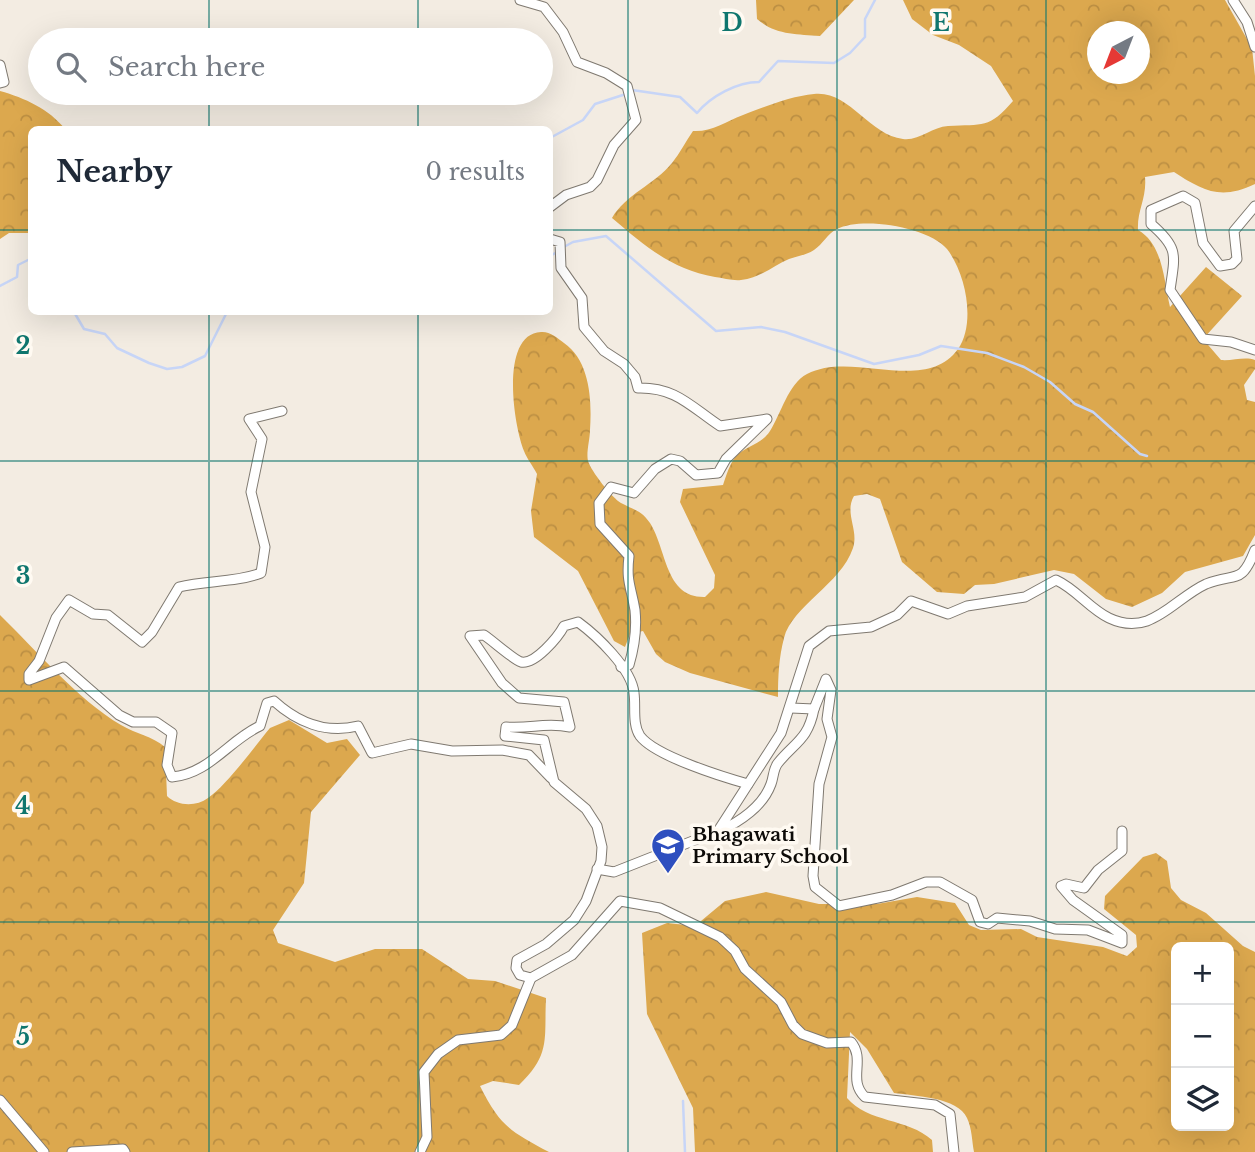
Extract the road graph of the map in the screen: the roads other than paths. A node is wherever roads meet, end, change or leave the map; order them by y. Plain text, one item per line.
1 (520, 0) edge
2 (1233, 0) edge
3 (1255, 47) edge
4 (0, 65) edge
5 (0, 83) edge
6 (553, 205) edge
7 (1255, 206) edge
8 (553, 240) edge
9 (1255, 350) edge
10 (282, 411) dead end
11 (1255, 550) edge
12 (621, 667) junction
13 (791, 708) junction
14 (814, 709) junction
15 (554, 782) junction
16 (748, 784) junction
17 (718, 831) junction
18 (1122, 831) dead end
19 (597, 869) junction
20 (531, 978) junction
21 (0, 1100) edge
22 (44, 1152) edge
23 (72, 1152) edge
24 (125, 1152) edge
25 (420, 1152) edge
26 (954, 1152) edge

1 - 6 street
2 - 3 street
4 - 5 street
7 - 9 street
8 - 12 street
10 - 15 street
11 - 13 street
12 - 15 street
12 - 16 street
13 - 14 street
13 - 16 street
14 - 17 street
14 - 18 street
15 - 19 street
16 - 17 street
17 - 19 street
19 - 20 street
20 - 25 street
20 - 26 street
21 - 22 street
23 - 24 street

